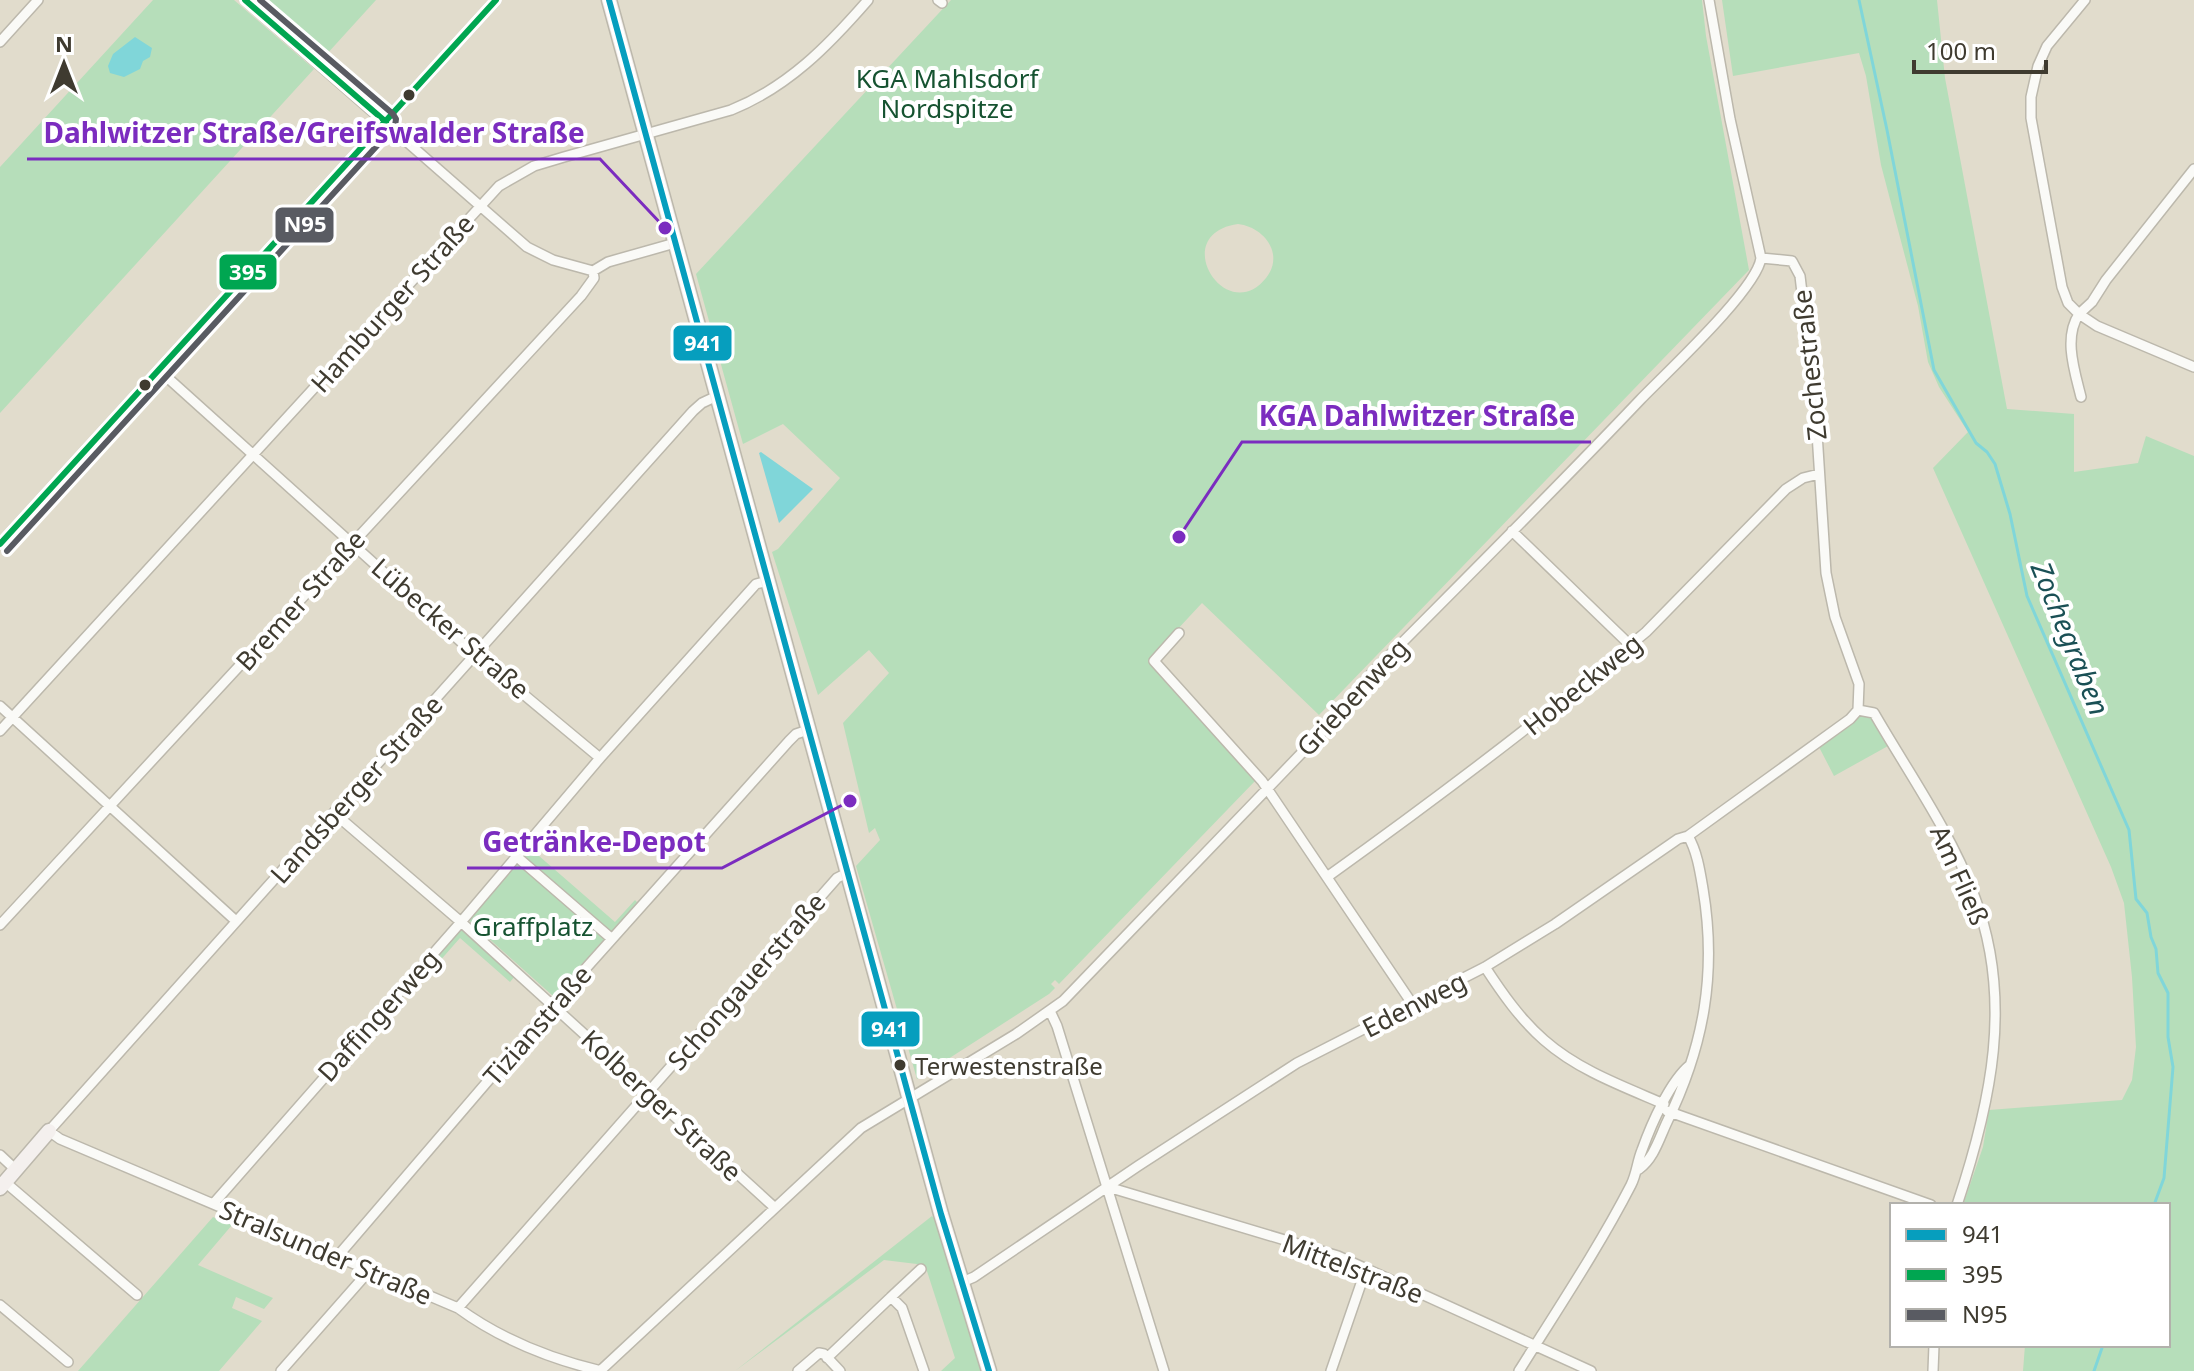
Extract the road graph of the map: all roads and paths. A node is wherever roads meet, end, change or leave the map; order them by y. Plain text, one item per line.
1 (38, 0) edge
2 (245, 0) edge
3 (496, 0) edge
4 (609, 0) edge
5 (868, 0) edge
6 (1709, 0) edge
7 (2085, 0) edge
8 (0, 42) edge
9 (386, 122) junction
10 (645, 134) junction
11 (2194, 169) edge
12 (480, 207) junction
13 (675, 243) junction
14 (1761, 258) junction
15 (593, 271) junction
16 (2079, 314) junction
17 (2194, 367) edge
18 (159, 370) junction
19 (717, 396) junction
20 (2081, 397) dead end
21 (254, 454) junction
22 (1819, 474) junction
23 (1512, 531) junction
24 (352, 541) junction
25 (0, 544) edge
26 (768, 581) junction
27 (1179, 633) dead end
28 (1630, 645) junction
29 (477, 654) junction
30 (0, 706) edge
31 (1858, 710) junction
32 (12, 718) junction
33 (808, 730) junction
34 (0, 731) edge
35 (600, 758) junction
36 (1266, 789) junction
37 (108, 806) junction
38 (334, 813) junction
39 (1688, 836) junction
40 (516, 856) junction
41 (847, 873) junction
42 (1327, 877) junction
43 (236, 921) junction
44 (461, 922) junction
45 (0, 925) edge
46 (612, 939) junction
47 (1485, 967) junction
48 (553, 1005) junction
49 (1413, 1005) junction
50 (1050, 1011) junction
51 (1690, 1065) junction
52 (648, 1092) junction
53 (910, 1100) junction
54 (1663, 1106) junction
55 (1672, 1113) junction
56 (49, 1131) junction
57 (0, 1155) edge
58 (1639, 1169) junction
59 (16, 1170) junction
60 (3, 1185) edge
61 (1108, 1187) junction
62 (214, 1203) junction
63 (1925, 1203) edge
64 (1958, 1203) edge
65 (774, 1207) junction
66 (337, 1257) junction
67 (921, 1269) dead end
68 (1366, 1269) junction
69 (366, 1271) junction
70 (960, 1283) junction
71 (137, 1295) dead end
72 (891, 1297) junction
73 (0, 1305) edge
74 (458, 1308) junction
75 (1535, 1346) junction
76 (1934, 1347) edge
77 (827, 1358) junction
78 (68, 1362) dead end
79 (281, 1371) edge
80 (601, 1371) edge
81 (798, 1371) edge
82 (840, 1371) edge
83 (924, 1371) edge
84 (989, 1371) edge
85 (1164, 1371) edge
86 (1331, 1371) edge
87 (1519, 1371) edge
88 (1591, 1371) edge
89 (1933, 1371) edge

1 - 8 street
2 - 9 street
3 - 9 street
4 - 10 main road
5 - 10 street, Hamburger Straße
6 - 14 street
7 - 16 street
9 - 12 street
9 - 18 street
10 - 12 street, Hamburger Straße
10 - 13 main road
11 - 16 street
12 - 15 street
12 - 21 street, Hamburger Straße
13 - 15 street
13 - 19 main road
14 - 22 street, Zochestraße
14 - 23 street, Griebenweg
15 - 24 street, Bremer Straße
16 - 17 street
16 - 20 street
18 - 21 street, Lübecker Straße
18 - 25 street
19 - 26 main road
19 - 29 street, Landsberger Straße
21 - 24 street, Lübecker Straße
21 - 32 street, Hamburger Straße
22 - 28 street, Hobeckweg
22 - 31 street, Zochestraße
23 - 28 street
23 - 36 street, Griebenweg
24 - 29 street, Lübecker Straße
24 - 37 street, Bremer Straße
26 - 33 main road
26 - 35 street, Daffingerweg
27 - 36 street
28 - 42 street, Hobeckweg
29 - 35 street, Lübecker Straße
29 - 38 street, Landsberger Straße
30 - 32 street
31 - 39 street, Edenweg
31 - 64 street, Am Fließ
32 - 34 street, Hamburger Straße
32 - 37 street
33 - 41 main road
33 - 46 street, Tizianstraße
35 - 40 street, Daffingerweg
36 - 42 street
36 - 50 street, Griebenweg
37 - 43 street
37 - 45 street, Bremer Straße
38 - 43 street, Landsberger Straße
38 - 44 street, Kolberger Straße
39 - 47 street, Edenweg
39 - 51 street
40 - 44 street, Daffingerweg
40 - 46 street
41 - 52 street, Schongauerstraße
41 - 53 main road
42 - 49 street
43 - 56 street, Landsberger Straße
44 - 48 street, Kolberger Straße
44 - 62 street, Daffingerweg
46 - 48 street, Tizianstraße
47 - 49 street, Edenweg
47 - 54 street
48 - 52 street, Kolberger Straße
48 - 66 street, Tizianstraße
49 - 61 street, Edenweg
50 - 53 street, Griebenweg
50 - 61 street
51 - 54 street
51 - 55 street
52 - 65 street, Kolberger Straße
52 - 74 street, Schongauerstraße
53 - 65 street
53 - 70 main road
54 - 55 street
54 - 58 street
55 - 58 street
55 - 63 street
56 - 59 main road, Landsberger Straße
56 - 62 street, Stralsunder Straße
57 - 59 street
58 - 75 street
59 - 60 main road, Landsberger Straße
60 - 71 street
61 - 68 street, Mittelstraße
61 - 70 street, Edenweg
61 - 85 street
62 - 66 street, Stralsunder Straße
65 - 80 street
66 - 69 street, Stralsunder Straße
67 - 72 street
68 - 75 street, Mittelstraße
68 - 86 street
69 - 74 street, Stralsunder Straße
69 - 79 street
70 - 84 main road
72 - 77 street
72 - 83 street
73 - 78 street
74 - 80 street, Stralsunder Straße
75 - 87 street
75 - 88 street, Mittelstraße
76 - 89 street
77 - 81 street
77 - 82 street

